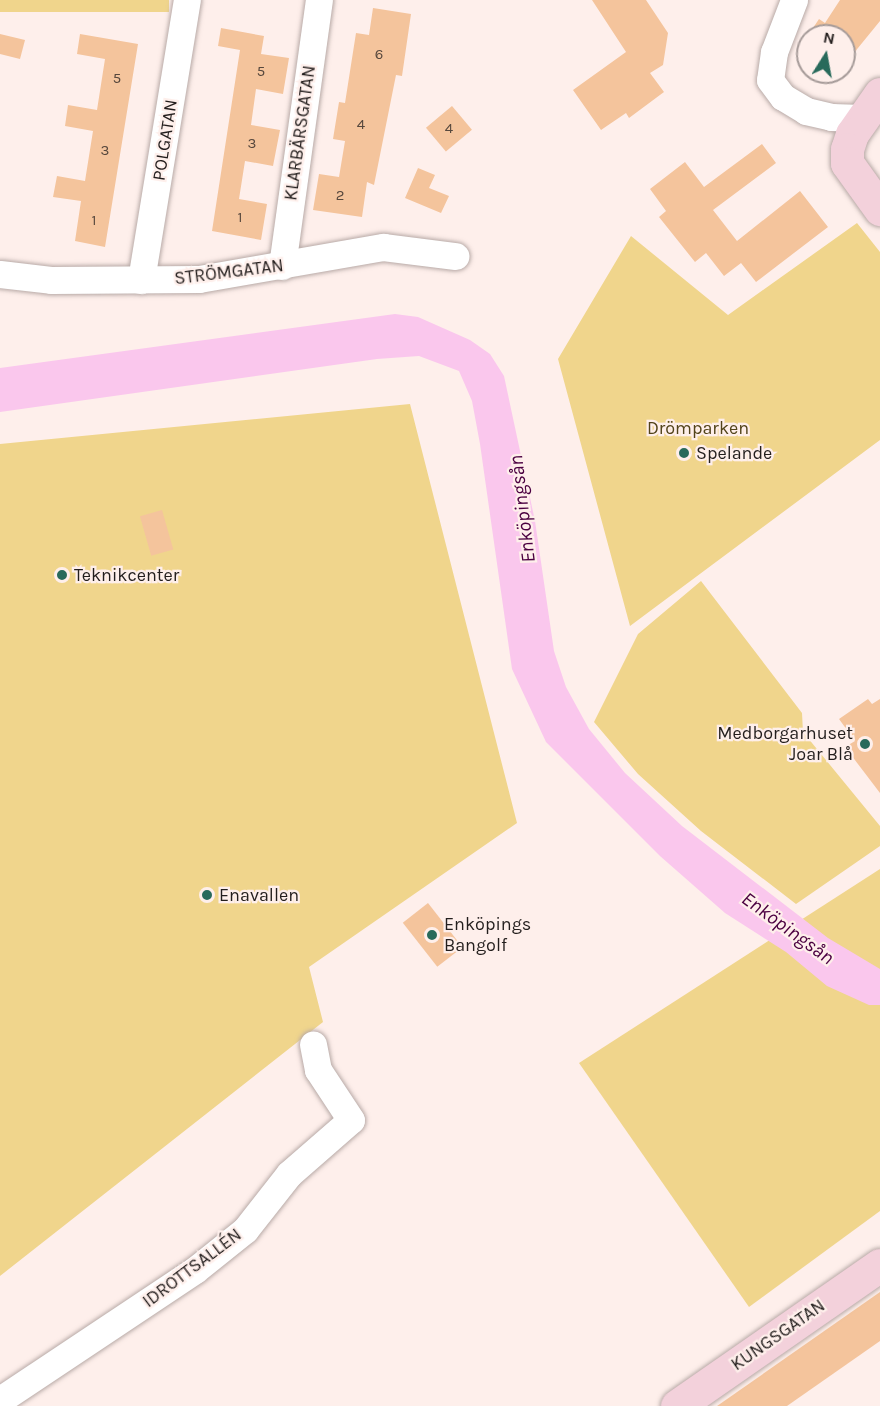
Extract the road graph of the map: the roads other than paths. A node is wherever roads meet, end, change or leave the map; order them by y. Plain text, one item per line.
1 (188, 0) edge
2 (319, 0) edge
3 (794, 0) edge
4 (871, 106) edge
5 (880, 209) edge
6 (455, 256) dead end
7 (282, 266) junction
8 (0, 274) edge
9 (141, 280) junction
10 (313, 1044) dead end
11 (880, 1265) edge
12 (0, 1400) edge
13 (677, 1406) edge

1 - 9 street, POLGATAN
2 - 7 street, KLARBÄRSGATAN
3 - 4 street
4 - 5 street
6 - 7 street, STRÖMGATAN
7 - 9 street, STRÖMGATAN
8 - 9 street, STRÖMGATAN
10 - 12 street, IDROTTSALLÉN
11 - 13 street, KUNGSGATAN

